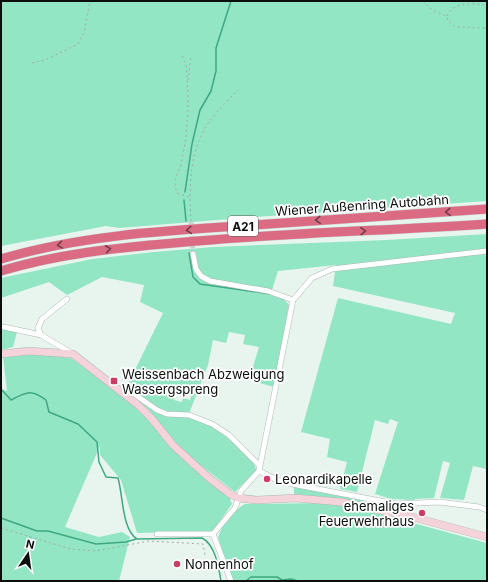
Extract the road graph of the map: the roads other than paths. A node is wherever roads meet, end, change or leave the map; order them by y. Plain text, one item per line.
1 (487, 209) edge
2 (487, 224) edge
3 (487, 251) edge
4 (193, 254) tunnel mouth
5 (1, 259) edge
6 (1, 271) edge
7 (68, 299) dead end
8 (293, 300) junction
9 (4, 327) dead end
10 (43, 336) junction
11 (1, 354) edge
12 (73, 354) junction
13 (127, 389) dead end
14 (260, 468) junction
15 (238, 498) junction
16 (396, 504) junction
17 (487, 510) edge
18 (409, 516) junction
19 (157, 534) dead end
20 (213, 534) junction
21 (487, 537) edge
22 (231, 581) edge

1 -> 5 highway, Wiener Außenring Autobahn / A21
6 -> 2 highway, Wiener Außenring Autobahn / A21
3 - 8 street
4 - 8 street
7 - 10 street
8 - 14 street
9 - 10 street
10 - 12 street
11 - 12 street
12 - 15 street
13 - 14 street
14 - 15 street
14 - 16 street
15 - 18 street
15 - 20 street
16 - 17 street
16 - 18 street
18 - 21 street
19 - 20 street
20 - 22 street

